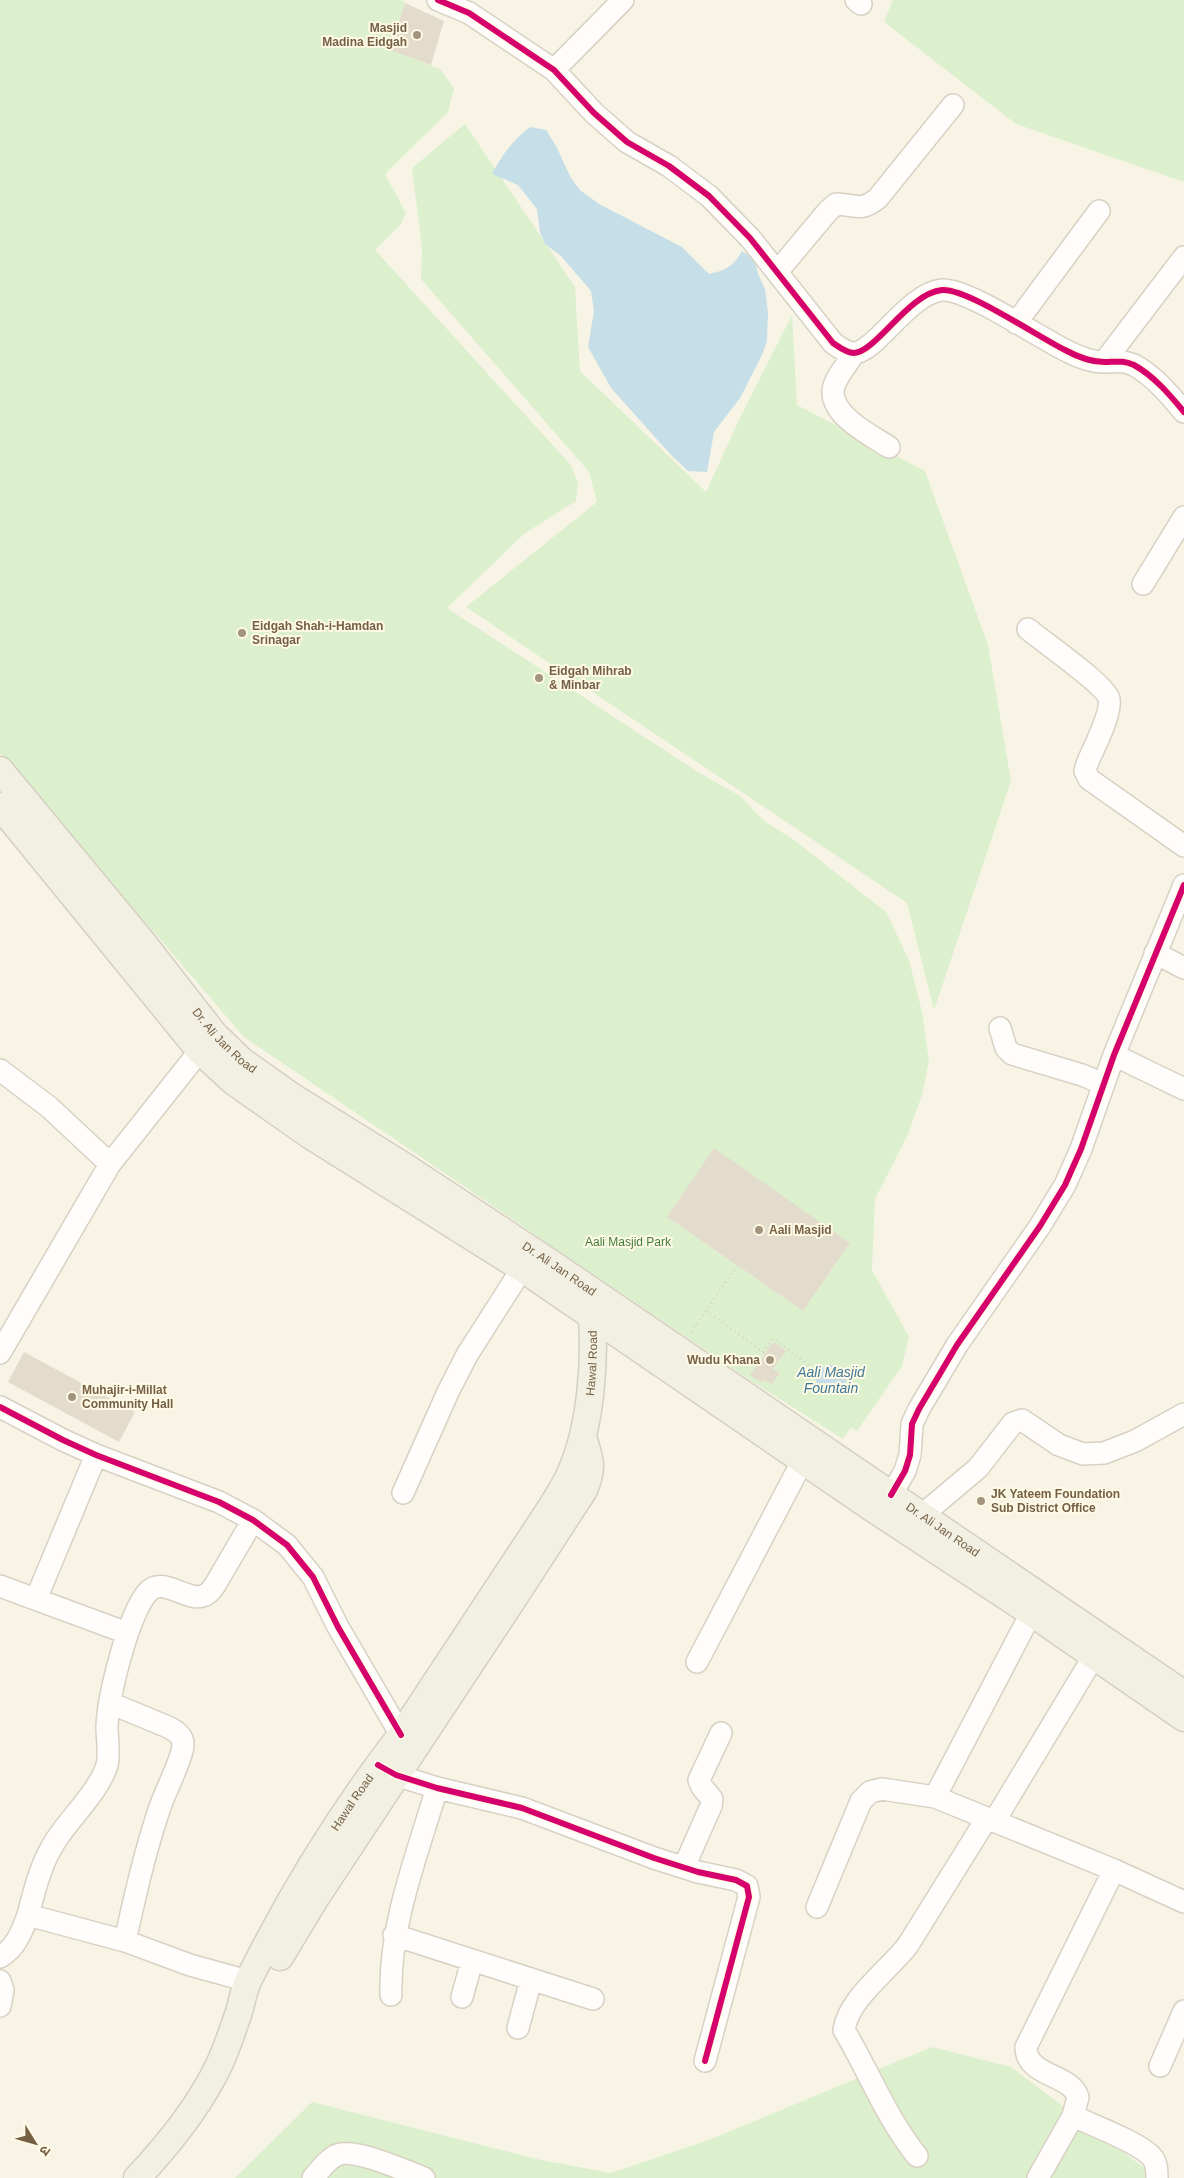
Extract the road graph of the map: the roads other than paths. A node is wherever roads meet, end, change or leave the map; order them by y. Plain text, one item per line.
1 (438, 0) edge
2 (623, 0) edge
3 (554, 70) junction
4 (953, 105) dead end
5 (1099, 211) dead end
6 (1184, 257) edge
7 (777, 272) junction
8 (1016, 323) junction
9 (854, 353) junction
10 (1104, 362) junction
11 (1184, 412) edge
12 (890, 447) dead end
13 (1184, 517) edge
14 (1143, 584) dead end
15 (1028, 629) dead end
16 (0, 770) edge
17 (0, 806) edge
18 (1184, 846) edge
19 (1184, 885) edge
20 (1155, 953) junction
21 (1184, 968) edge
22 (1000, 1028) dead end
23 (207, 1042) junction
24 (1114, 1055) junction
25 (0, 1070) edge
26 (1104, 1084) junction
27 (1184, 1089) edge
28 (110, 1164) junction
29 (528, 1260) junction
30 (590, 1290) junction
31 (592, 1317) junction
32 (0, 1353) edge
33 (716, 1389) junction
34 (0, 1407) edge
35 (1184, 1414) edge
36 (583, 1436) junction
37 (96, 1455) junction
38 (803, 1460) junction
39 (403, 1493) dead end
40 (891, 1496) junction
41 (921, 1516) junction
42 (253, 1520) junction
43 (0, 1586) edge
44 (36, 1599) junction
45 (1035, 1604) junction
46 (127, 1633) junction
47 (1094, 1656) junction
48 (697, 1662) dead end
49 (1184, 1694) edge
50 (110, 1703) junction
51 (1184, 1718) edge
52 (721, 1733) dead end
53 (401, 1735) junction
54 (387, 1770) junction
55 (436, 1788) junction
56 (935, 1797) junction
57 (991, 1819) junction
58 (684, 1867) junction
59 (1114, 1870) junction
60 (1184, 1902) edge
61 (817, 1908) dead end
62 (28, 1915) junction
63 (394, 1935) junction
64 (124, 1941) junction
65 (0, 1957) edge
66 (472, 1961) junction
67 (531, 1980) junction
68 (0, 1981) edge
69 (248, 1981) junction
70 (391, 1995) dead end
71 (462, 1997) dead end
72 (592, 2000) dead end
73 (0, 2006) edge
74 (1184, 2011) edge
75 (518, 2028) dead end
76 (704, 2062) dead end
77 (1160, 2066) dead end
78 (1073, 2116) junction
79 (917, 2156) dead end
80 (138, 2178) edge
81 (160, 2178) edge
82 (313, 2178) edge
83 (424, 2178) edge
84 (1038, 2178) edge
85 (1157, 2178) edge

1 - 3 street
2 - 3 street
3 - 7 street
4 - 7 street
5 - 8 street
6 - 10 street
7 - 9 street
8 - 9 street
8 - 10 street
9 - 12 street
10 - 11 street
13 - 14 street
15 - 18 street
16 - 23 main road, Dr. Ali Jan Road
17 - 23 main road, Dr. Ali Jan Road
19 - 20 street
20 - 21 street
20 - 24 street
22 - 26 street
23 - 28 street
23 - 29 main road, Dr. Ali Jan Road
24 - 26 street
24 - 27 street
25 - 28 street
26 - 40 street
28 - 32 street
29 - 30 main road, Dr. Ali Jan Road
29 - 31 main road, Dr. Ali Jan Road
29 - 39 street
30 - 31 main road, Hawal Road
30 - 33 main road, Dr. Ali Jan Road
31 - 33 main road, Dr. Ali Jan Road
31 - 36 main road, Hawal Road
33 - 38 main road, Dr. Ali Jan Road
33 - 40 main road, Dr. Ali Jan Road
34 - 37 street
35 - 41 street
36 - 53 main road, Hawal Road
36 - 54 main road, Hawal Road
37 - 42 street
37 - 44 street
38 - 45 main road, Dr. Ali Jan Road
38 - 48 street
40 - 41 main road, Dr. Ali Jan Road
41 - 45 main road, Dr. Ali Jan Road
42 - 46 street
42 - 53 street
43 - 44 street
44 - 46 street
45 - 47 main road, Dr. Ali Jan Road
45 - 49 main road, Dr. Ali Jan Road
45 - 56 street
46 - 50 street
47 - 51 main road, Dr. Ali Jan Road
47 - 57 street
50 - 62 street
50 - 64 street
52 - 58 street
53 - 54 main road, Hawal Road
54 - 55 street
54 - 69 main road, Hawal Road
54 - 81 main road, Hawal Road
55 - 58 street
55 - 63 street
56 - 57 street
56 - 61 street
57 - 59 street
57 - 79 street
58 - 76 street
59 - 60 street
59 - 78 street
62 - 64 street
62 - 65 street
63 - 66 street
63 - 70 street
64 - 69 street
66 - 67 street
66 - 71 street
67 - 72 street
67 - 75 street
68 - 73 street
69 - 80 main road, Hawal Road
74 - 77 street
78 - 84 street
78 - 85 street
82 - 83 street

